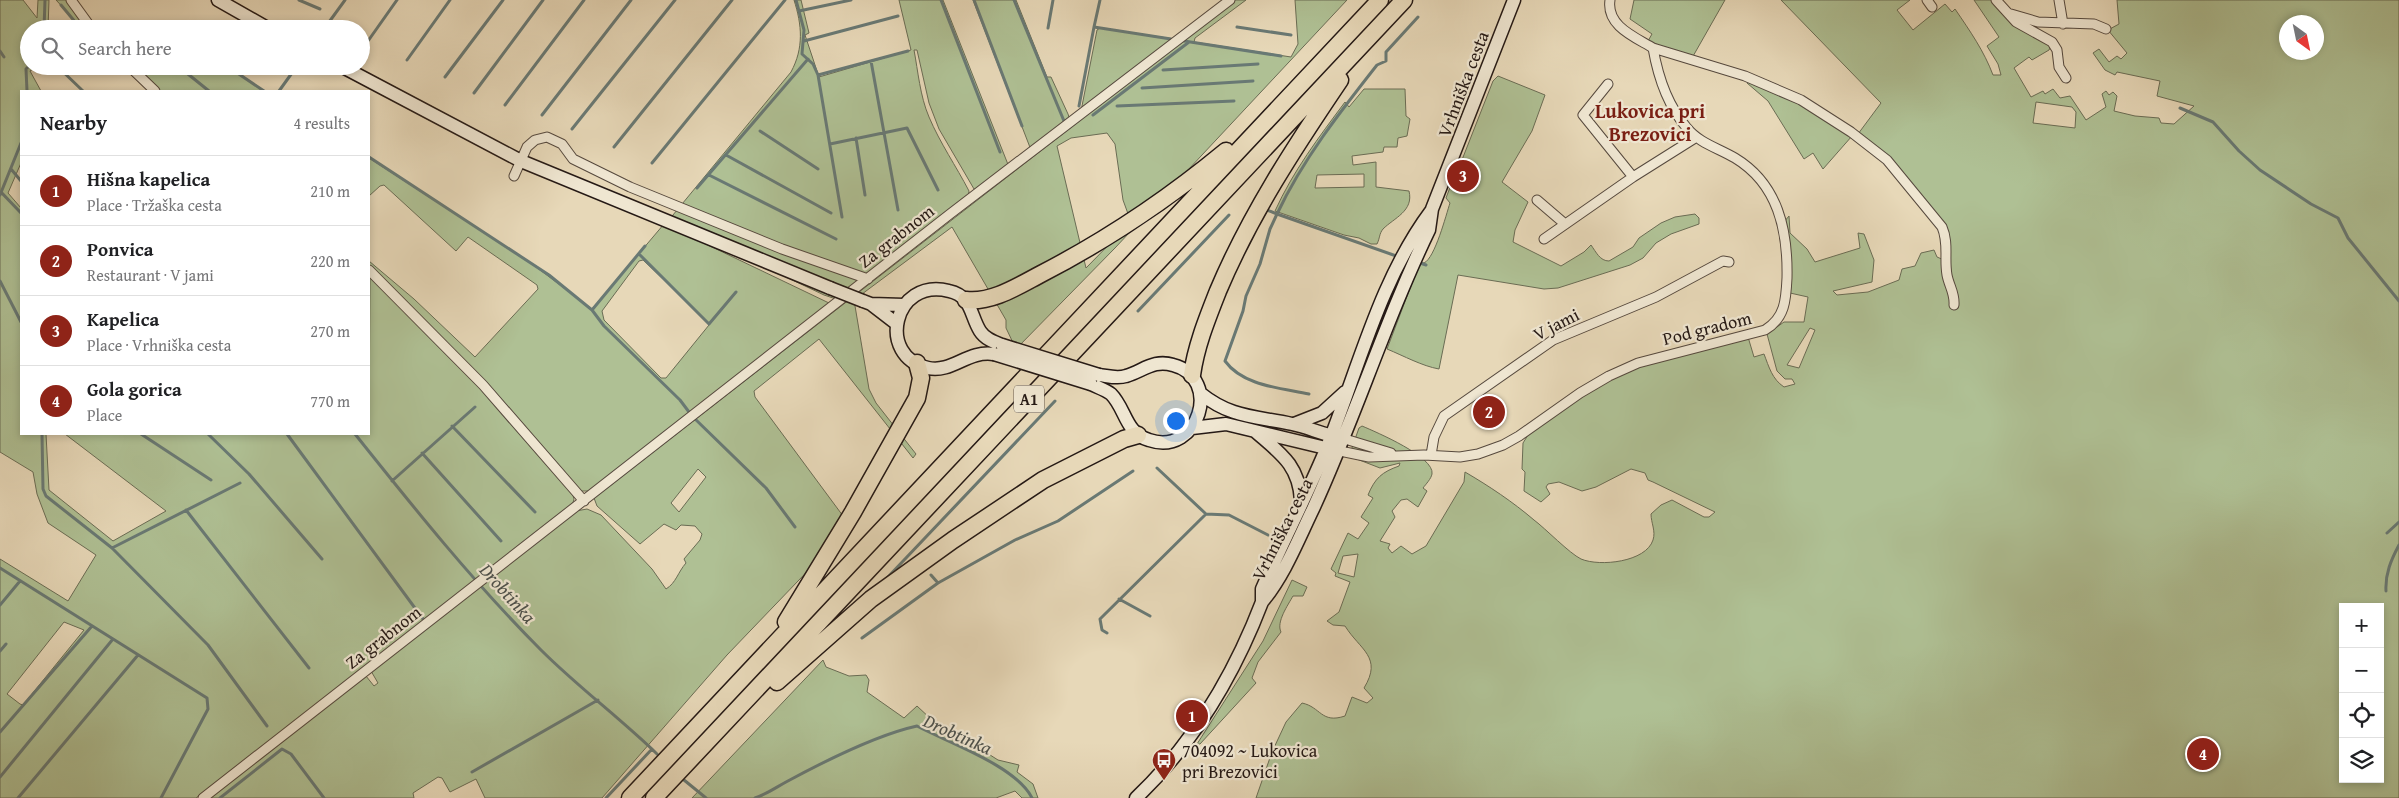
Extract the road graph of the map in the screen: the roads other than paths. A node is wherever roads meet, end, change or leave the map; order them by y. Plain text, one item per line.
1 (71, 0) edge
2 (218, 0) edge
3 (1230, 0) edge
4 (1380, 0) edge
5 (1404, 0) edge
6 (1514, 0) edge
7 (1610, 0) edge
8 (1996, 0) edge
9 (2059, 0) edge
10 (2006, 12) junction
11 (85, 20) edge
12 (253, 20) edge
13 (2063, 24) junction
14 (2106, 29) dead end
15 (1369, 38) junction
16 (1654, 48) junction
17 (138, 75) edge
18 (358, 75) edge
19 (2066, 78) dead end
20 (1608, 84) dead end
21 (154, 90) edge
22 (1278, 109) junction
23 (1696, 138) junction
24 (521, 161) junction
25 (514, 176) dead end
26 (1633, 177) junction
27 (1536, 200) dead end
28 (1565, 224) junction
29 (1419, 239) junction
30 (1544, 239) dead end
31 (1729, 262) dead end
32 (370, 271) edge
33 (868, 279) junction
34 (961, 297) junction
35 (867, 302) junction
36 (904, 305) junction
37 (1954, 305) dead end
38 (896, 324) junction
39 (998, 350) junction
40 (917, 363) junction
41 (1192, 375) junction
42 (1095, 380) junction
43 (1346, 391) junction
44 (1200, 393) junction
45 (1294, 424) junction
46 (1192, 428) junction
47 (1254, 431) junction
48 (1138, 435) junction
49 (1329, 442) junction
50 (1342, 445) junction
51 (1398, 455) junction
52 (1431, 455) junction
53 (584, 501) junction
54 (1301, 503) junction
55 (1262, 602) junction
56 (759, 661) junction
57 (698, 751) junction
58 (1140, 797) edge
59 (203, 798) edge
60 (630, 798) edge
61 (654, 798) edge

1 - 11 street
2 - 12 main road
3 - 33 street, Za grabnom
4 - 22 highway, A1
5 - 15 highway, A1
6 - 29 main road, Vrhniška cesta
7 - 16 street
8 - 10 street
9 - 13 street
10 - 13 street
10 - 19 street
13 - 14 street
15 - 41 highway
15 - 57 highway, A1
16 - 23 street, Pod gradom
16 - 37 street
17 - 21 street
18 - 24 main road
20 - 26 street
22 - 34 highway
22 - 56 highway, A1
23 - 26 street
23 - 52 street, Pod gradom
24 - 25 street
24 - 33 street
24 - 35 main road, bridge
26 - 28 street
27 - 28 street
28 - 30 street
29 - 43 main road, Vrhniška cesta
29 - 50 main road, Vrhniška cesta
31 - 52 street, V jami
32 - 53 street
33 - 53 street, Za grabnom
34 - 36 main road
34 - 39 main road
35 - 36 main road
35 - 38 main road
36 - 38 main road
38 - 40 main road
39 - 40 main road
39 - 42 main road, bridge
40 - 56 highway
41 - 42 main road
41 - 44 main road
42 - 48 main road
43 - 45 main road
43 - 49 main road, Vrhniška cesta
44 - 45 main road
44 - 46 main road
45 - 49 main road
46 - 47 main road
46 - 48 main road
47 - 49 main road
47 - 54 main road
48 - 57 highway
49 - 50 main road
49 - 54 main road, Vrhniška cesta
50 - 51 street
50 - 51 street
50 - 55 main road, Vrhniška cesta
51 - 52 street, Pod gradom
53 - 59 street, Za grabnom
54 - 55 main road, Vrhniška cesta
55 - 58 main road
56 - 60 highway, A1
57 - 61 highway, A1

